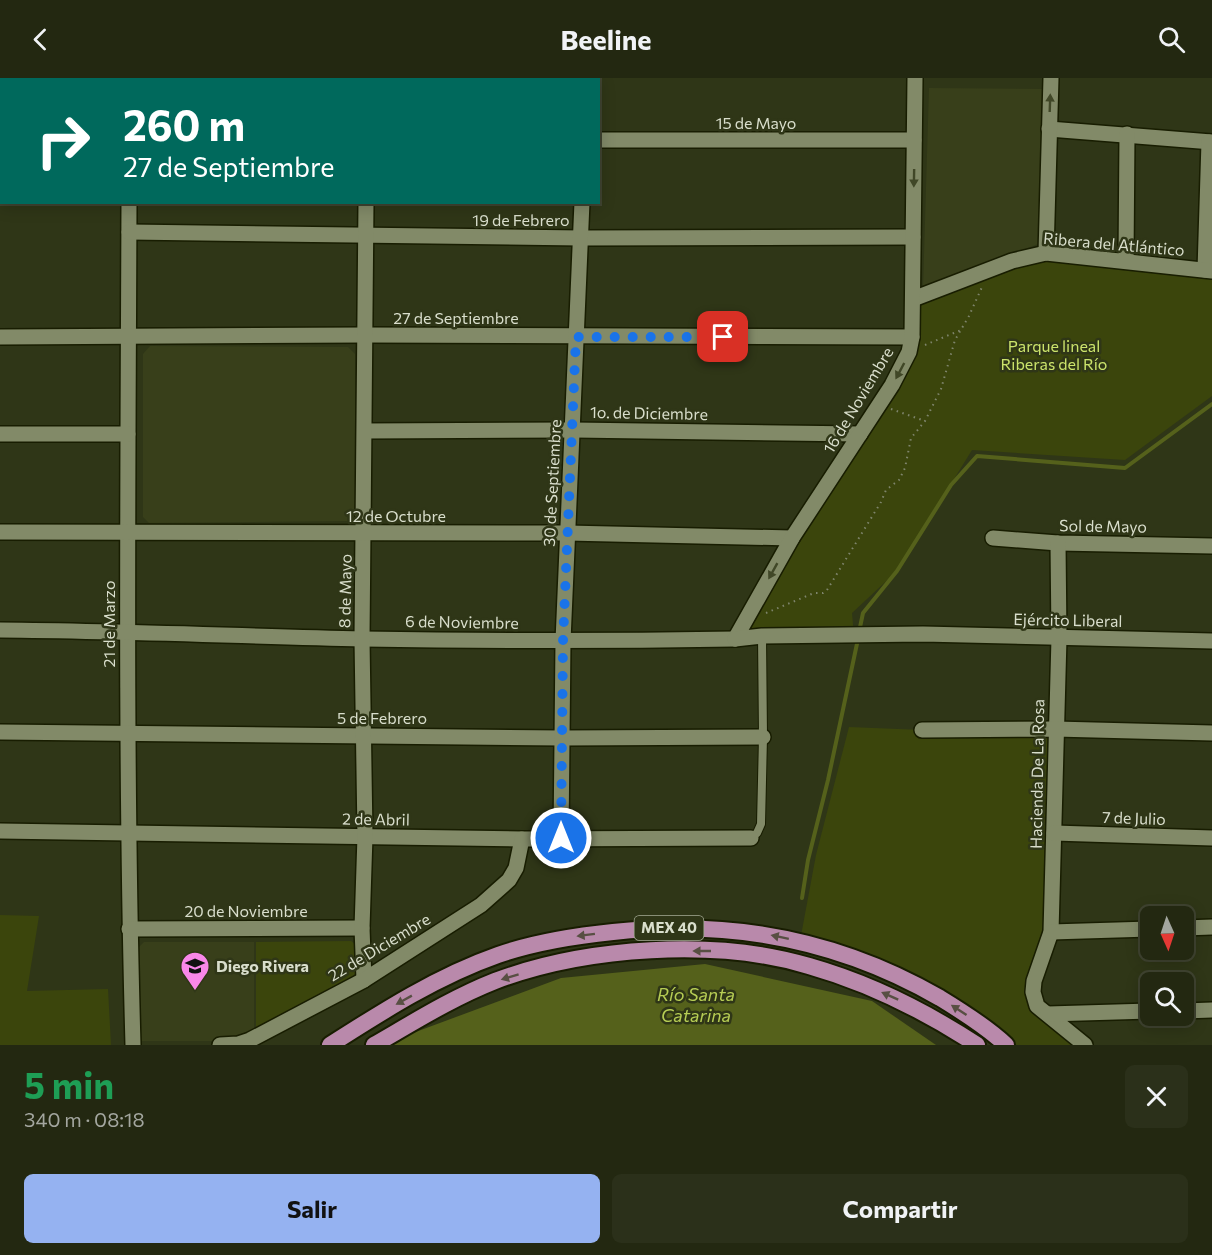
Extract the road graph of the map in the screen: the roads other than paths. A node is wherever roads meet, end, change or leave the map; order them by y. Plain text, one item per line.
1 (915, 78) edge
2 (1051, 78) edge
3 (1049, 129) junction
4 (1127, 134) junction
5 (600, 140) edge
6 (914, 140) junction
7 (1211, 142) edge
8 (129, 204) edge
9 (366, 204) edge
10 (582, 204) edge
11 (129, 232) junction
12 (366, 237) junction
13 (913, 237) junction
14 (581, 238) junction
15 (1046, 253) junction
16 (1126, 261) junction
17 (1208, 270) edge
18 (913, 299) junction
19 (366, 335) junction
20 (129, 336) junction
21 (0, 337) edge
22 (576, 337) junction
23 (910, 345) junction
24 (574, 430) junction
25 (365, 431) junction
26 (0, 434) edge
27 (128, 434) junction
28 (860, 434) junction
29 (0, 532) edge
30 (128, 533) junction
31 (364, 534) junction
32 (567, 534) junction
33 (792, 538) junction
34 (993, 538) dead end
35 (1058, 543) junction
36 (1212, 546) edge
37 (0, 630) edge
38 (127, 631) junction
39 (923, 634) joint
40 (762, 636) junction
41 (1059, 638) junction
42 (362, 639) junction
43 (735, 639) junction
44 (563, 641) junction
45 (1212, 641) edge
46 (1055, 729) junction
47 (922, 730) dead end
48 (0, 732) edge
49 (1212, 733) edge
50 (127, 734) junction
51 (364, 736) junction
52 (763, 737) junction
53 (561, 738) junction
54 (0, 831) edge
55 (1054, 833) junction
56 (128, 834) junction
57 (365, 836) junction
58 (561, 838) junction
59 (751, 838) joint
60 (1212, 838) edge
61 (522, 839) junction
62 (1212, 927) edge
63 (362, 928) junction
64 (1194, 928) edge
65 (129, 929) junction
66 (1140, 929) edge
67 (1051, 932) junction
68 (364, 980) junction
69 (1212, 1010) edge
70 (1140, 1011) edge
71 (1194, 1011) edge
72 (1048, 1014) junction
73 (133, 1045) edge
74 (220, 1045) edge
75 (330, 1045) edge
76 (374, 1045) edge
77 (977, 1045) edge
78 (1006, 1045) edge
79 (1085, 1045) edge

1 - 6 street, 16 de Noviembre
3 -> 2 street
3 - 4 street
3 - 15 street
4 - 7 street
4 - 16 street
5 - 6 street, 15 de Mayo
6 -> 13 street, 16 de Noviembre
7 - 17 street
8 - 11 street, 21 de Marzo
9 - 12 street, 8 de Mayo
10 - 14 street, 30 de Septiembre
11 - 12 street, 19 de Febrero
11 - 20 street, 21 de Marzo
12 - 14 street, 19 de Febrero
12 - 19 street, 8 de Mayo
13 - 14 street, 19 de Febrero
13 - 18 street, 16 de Noviembre
14 - 22 street, 30 de Septiembre
15 - 16 street, Ribera del Atlántico
15 - 18 street, Ribera del Atlántico
16 - 17 street, Ribera del Atlántico
18 - 23 street, 16 de Noviembre
19 - 20 street, 27 de Septiembre
19 - 22 street, 27 de Septiembre
19 - 25 street, 8 de Mayo
20 - 21 street, 27 de Septiembre
20 - 27 street, 21 de Marzo
22 - 23 street, 27 de Septiembre
22 - 24 street, 30 de Septiembre
23 -> 28 street, 16 de Noviembre
24 - 25 street, 1o. de Diciembre
24 - 28 street, 1o. de Diciembre
24 - 32 street, 30 de Septiembre
25 - 31 street, 8 de Mayo
26 - 27 street
27 - 30 street, 21 de Marzo
28 - 33 street, 16 de Noviembre
29 - 30 street, 12 de Octubre
30 - 31 street, 12 de Octubre
30 - 38 street, 21 de Marzo
31 - 32 street, 12 de Octubre
31 - 42 street, 8 de Mayo
32 - 33 street, 12 de Octubre
32 - 44 street, 30 de Septiembre
33 -> 43 street, 16 de Noviembre
34 - 35 street, Sol de Mayo
35 - 36 street, Sol de Mayo
35 - 41 street, Hacienda De La Rosa
37 - 38 street, 6 de Noviembre
38 - 42 street, 6 de Noviembre
38 - 50 street, 21 de Marzo
39 - 40 street, 6 de Noviembre
39 - 41 street, Ejército Liberal
40 - 43 street, 6 de Noviembre
40 - 52 lane
41 - 45 street, Ejército Liberal
41 - 46 street, Hacienda De La Rosa
42 - 44 street, 6 de Noviembre
42 - 51 street, 8 de Mayo
43 - 44 street, 6 de Noviembre
44 - 53 street, 30 de Septiembre
46 - 47 street
46 - 49 street
46 - 55 street, Hacienda De La Rosa
48 - 50 street, 5 de Febrero
50 - 51 street, 5 de Febrero
50 - 56 street, 21 de Marzo
51 - 53 street, 5 de Febrero
51 - 57 street, 8 de Mayo
52 - 53 street, 5 de Febrero
52 - 59 lane
53 - 58 street, 30 de Septiembre
54 - 56 street, 2 de Abril
55 - 60 street, 7 de Julio
55 - 67 street, Hacienda De La Rosa
56 - 57 street, 2 de Abril
56 - 65 street, 21 de Marzo
57 - 61 street, 2 de Abril
57 - 63 street, 8 de Mayo
58 - 59 street, 2 de Abril
58 - 61 street, 2 de Abril
61 - 68 street, 22 de Diciembre
62 - 64 street
63 - 65 street, 20 de Noviembre
63 - 68 street, 8 de Mayo
65 - 73 street, 21 de Marzo
66 - 67 street
67 - 72 street, Hacienda De La Rosa
68 - 74 street, 22 de Diciembre
69 - 71 street
70 - 72 street
72 - 79 street
78 -> 75 highway, MEX 40
77 -> 76 highway, MEX 40

